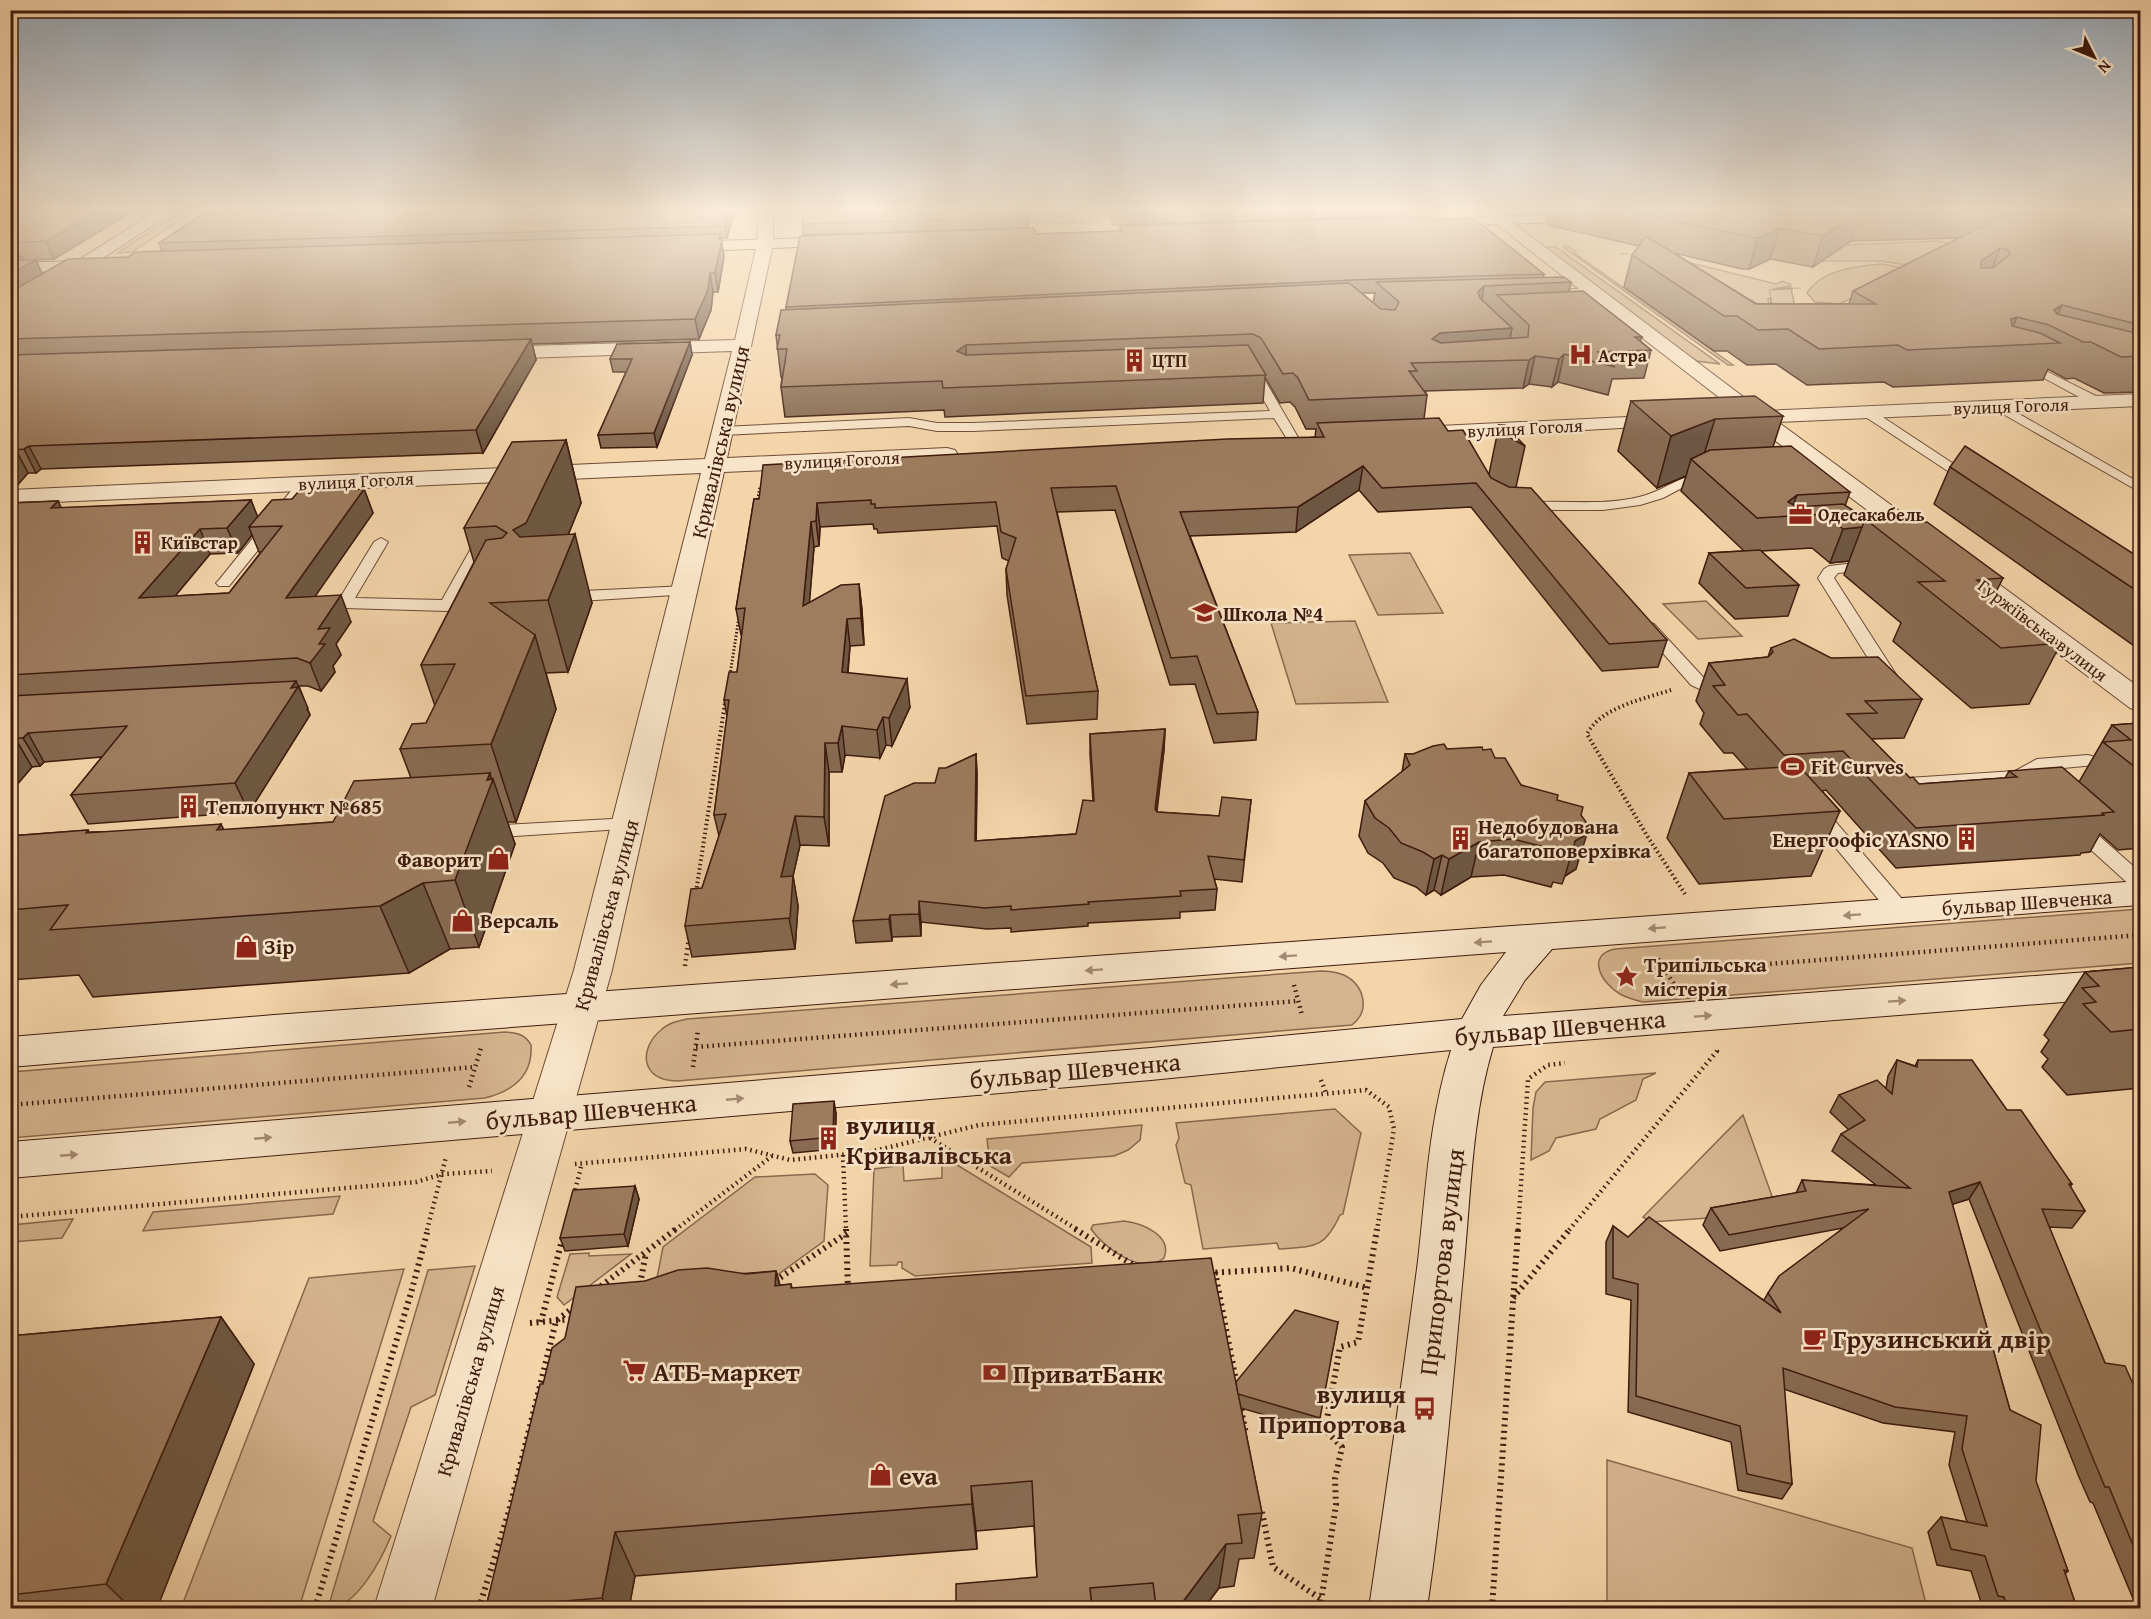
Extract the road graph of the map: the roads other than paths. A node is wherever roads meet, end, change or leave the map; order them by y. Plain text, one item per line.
1 (49, 286) edge
2 (756, 286) edge
3 (1580, 286) edge
4 (1529, 295) edge
5 (1604, 305) junction
6 (10, 310) edge
7 (769, 330) dead end
8 (744, 338) junction
9 (476, 353) edge
10 (2011, 359) edge
11 (1239, 368) edge
12 (2140, 400) edge
13 (2098, 402) junction
14 (2000, 406) junction
15 (1868, 412) junction
16 (1278, 414) junction
17 (1758, 417) junction
18 (1724, 419) edge
19 (1692, 421) edge
20 (723, 431) junction
21 (1397, 434) edge
22 (1316, 438) edge
23 (1293, 439) junction
24 (1269, 440) edge
25 (963, 454) edge
26 (715, 466) junction
27 (1830, 470) junction
28 (1806, 471) edge
29 (1724, 475) edge
30 (304, 484) junction
31 (1983, 488) edge
32 (2140, 488) edge
33 (10, 497) edge
34 (1556, 524) edge
35 (485, 536) edge
36 (381, 542) dead end
37 (1954, 563) junction
38 (1930, 564) edge
39 (1884, 565) edge
40 (225, 584) dead end
41 (685, 591) junction
42 (552, 598) edge
43 (446, 606) junction
44 (1634, 611) edge
45 (492, 616) edge
46 (1890, 680) edge
47 (1739, 688) edge
48 (2140, 702) edge
49 (2088, 761) dead end
50 (2019, 776) junction
51 (1886, 785) edge
52 (2045, 799) edge
53 (1811, 805) edge
54 (2062, 814) edge
55 (630, 824) junction
56 (470, 833) edge
57 (2140, 883) edge
58 (2140, 893) edge
59 (1900, 911) junction
60 (1541, 938) junction
61 (2140, 982) edge
62 (582, 1008) junction
63 (1477, 1033) junction
64 (10, 1052) edge
65 (551, 1114) junction
66 (10, 1160) edge
67 (403, 1608) edge
68 (1398, 1608) edge

1 - 6 street
2 - 8 street, Кривалівська вулиця
3 - 5 street, Гуржіївська вулиця
4 - 5 street
5 - 17 street, Гуржіївська вулиця
7 - 8 street
8 - 9 street
8 - 20 street, Кривалівська вулиця
10 - 13 lane
11 - 16 lane
12 - 13 street, вулиця Гоголя
13 - 14 street, вулиця Гоголя
14 - 15 street, вулиця Гоголя
14 - 32 lane
15 - 17 street, вулиця Гоголя
15 - 31 lane
16 - 20 lane
16 - 23 lane
17 - 18 street, вулиця Гоголя
17 - 27 street, Гуржіївська вулиця
19 - 21 street, вулиця Гоголя
20 - 26 street, Кривалівська вулиця
22 - 23 street
23 - 24 street
25 - 26 street, вулиця Гоголя
26 - 30 street, вулиця Гоголя
26 - 41 street, Кривалівська вулиця
27 - 28 lane
27 - 37 street, Гуржіївська вулиця
29 - 34 lane
30 - 33 street, вулиця Гоголя
30 - 40 lane
35 - 43 lane
36 - 43 lane
37 - 38 lane
37 - 48 street, Гуржіївська вулиця
39 - 46 lane
41 - 42 lane
41 - 55 street, Кривалівська вулиця
43 - 45 lane
44 - 47 lane
49 - 50 lane
50 - 51 lane
50 - 52 lane
53 - 59 lane
54 - 57 lane
55 - 56 lane
55 - 62 street, Кривалівська вулиця
58 - 59 street, бульвар Шевченка
59 -> 60 street, бульвар Шевченка
60 -> 62 street, бульвар Шевченка
60 - 63 street, Припортова вулиця
63 -> 61 street, бульвар Шевченка
62 - 64 street, бульвар Шевченка
62 - 65 street, Кривалівська вулиця
65 -> 63 street, бульвар Шевченка
63 - 68 street, Припортова вулиця
66 -> 65 street, бульвар Шевченка
65 - 67 street, Кривалівська вулиця

